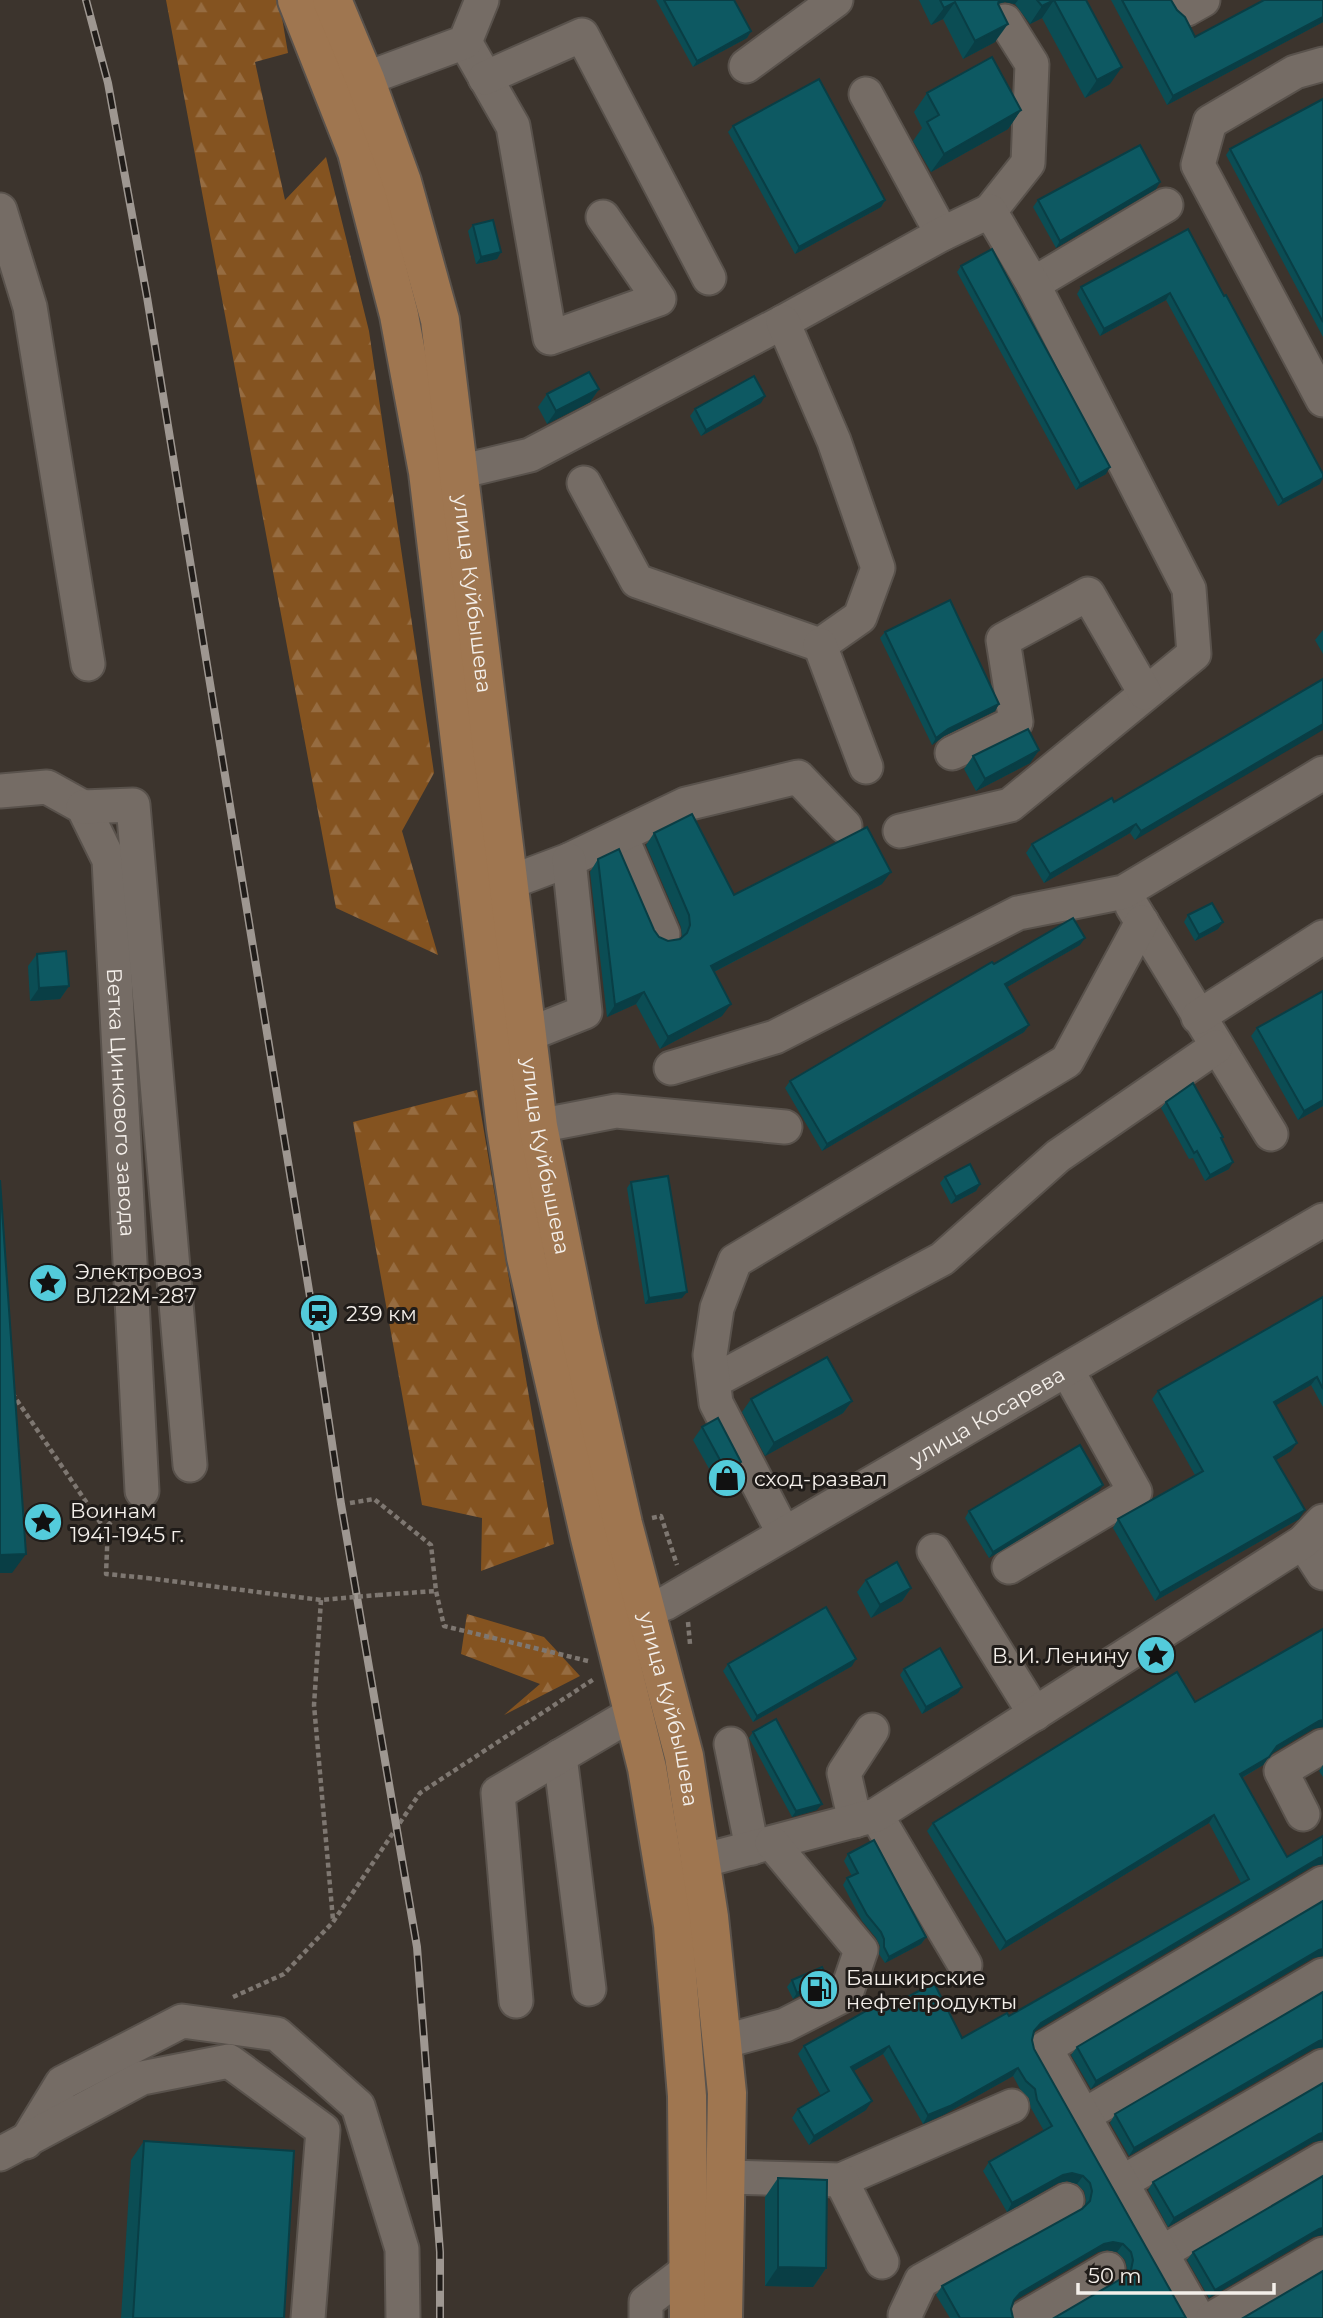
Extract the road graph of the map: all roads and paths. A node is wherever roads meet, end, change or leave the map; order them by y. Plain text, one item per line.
1 (297, 0) edge
2 (332, 0) edge
3 (482, 0) edge
4 (836, 0) edge
5 (1182, 0) edge
6 (1203, 0) edge
7 (1005, 21) edge
8 (465, 42) junction
9 (1323, 64) edge
10 (746, 66) dead end
11 (485, 78) junction
12 (365, 79) junction
13 (866, 94) dead end
14 (1166, 205) dead end
15 (0, 210) edge
16 (990, 211) junction
17 (603, 217) dead end
18 (943, 234) junction
19 (709, 278) dead end
20 (1033, 284) junction
21 (783, 322) junction
22 (1323, 400) edge
23 (443, 472) junction
24 (584, 483) dead end
25 (820, 645) junction
26 (88, 664) dead end
27 (1144, 693) junction
28 (952, 753) dead end
29 (866, 767) dead end
30 (1323, 773) edge
31 (0, 791) edge
32 (83, 807) junction
33 (845, 826) dead end
34 (900, 831) dead end
35 (621, 836) junction
36 (569, 860) junction
37 (508, 883) junction
38 (1124, 892) junction
39 (1142, 922) junction
40 (663, 934) dead end
41 (1323, 937) edge
42 (1198, 1017) junction
43 (527, 1035) junction
44 (1216, 1047) junction
45 (671, 1068) dead end
46 (538, 1126) junction
47 (785, 1127) dead end
48 (1270, 1134) dead end
49 (1323, 1220) edge
50 (1067, 1370) junction
51 (713, 1381) junction
52 (8, 1386) edge
53 (190, 1465) dead end
54 (142, 1491) dead end
55 (350, 1503) dead end
56 (108, 1525) dead end
57 (1313, 1532) edge
58 (108, 1534) junction
59 (784, 1534) junction
60 (934, 1551) dead end
61 (1009, 1567) dead end
62 (1323, 1573) edge
63 (436, 1591) junction
64 (321, 1600) junction
65 (628, 1615) junction
66 (594, 1663) dead end
67 (594, 1673) dead end
68 (635, 1712) junction
69 (1035, 1714) junction
70 (872, 1730) dead end
71 (731, 1744) dead end
72 (1323, 1746) edge
73 (560, 1756) junction
74 (1303, 1814) dead end
75 (866, 1818) junction
76 (762, 1845) junction
77 (701, 1861) junction
78 (1323, 1883) edge
79 (333, 1922) junction
80 (965, 1965) dead end
81 (1323, 1975) edge
82 (589, 1989) dead end
83 (230, 1999) dead end
84 (516, 2001) dead end
85 (722, 2042) junction
86 (1323, 2066) edge
87 (1013, 2106) dead end
88 (1083, 2116) junction
89 (13, 2148) edge
90 (1323, 2160) edge
91 (726, 2177) junction
92 (841, 2180) junction
93 (1121, 2183) junction
94 (1066, 2200) dead end
95 (1161, 2253) junction
96 (1323, 2254) edge
97 (882, 2262) dead end
98 (689, 2269) junction
99 (1108, 2269) dead end
100 (308, 2318) edge
101 (402, 2318) edge
102 (646, 2318) edge
103 (689, 2318) edge
104 (723, 2318) edge
105 (906, 2318) edge
106 (1024, 2318) edge
107 (1198, 2318) edge
108 (1213, 2318) edge

1 - 23 main road, улица Куйбышева
2 - 12 main road, улица Куйбышева
3 - 8 street
4 - 10 street
5 - 6 street
7 - 16 street
8 - 11 street
8 - 12 street
9 - 22 street
11 - 17 street
11 - 19 street
12 - 23 main road, улица Куйбышева
13 - 18 street
14 - 20 street
15 - 26 street
16 - 18 street
16 - 20 street
18 - 21 street
20 - 27 street
21 - 23 street
21 - 25 street
23 - 37 main road, улица Куйбышева
23 - 65 main road, улица Куйбышева
24 - 25 street
25 - 29 street
27 - 28 street
27 - 34 street
30 - 38 street
31 - 32 street
32 - 53 street
32 - 54 street, Ветка Цинкового завода
33 - 35 street
35 - 36 street
35 - 40 street
36 - 37 street
36 - 43 street
37 - 43 main road, улица Куйбышева
38 - 39 street
38 - 45 street
39 - 42 street
39 - 51 street
41 - 42 street
42 - 44 street
43 - 46 main road, улица Куйбышева
44 - 48 street
44 - 51 street
46 - 47 street
46 - 65 main road, улица Куйбышева
49 - 50 street, улица Косарева
50 - 59 street, улица Косарева
50 - 61 street
51 - 59 street
52 - 58 path
55 - 63 path
56 - 58 path
57 - 62 street
57 - 69 street
58 - 64 path, bridge
59 - 65 street, улица Косарева
60 - 69 street
63 - 64 path, bridge
63 - 66 path
64 - 79 path
65 - 68 main road, улица Куйбышева
65 - 77 main road, улица Куйбышева
67 - 79 path
68 - 73 street
68 - 98 main road, улица Куйбышева
69 - 75 street
70 - 75 street
71 - 76 street
72 - 74 street
73 - 82 street
73 - 84 street
75 - 76 street
75 - 80 street
76 - 77 street
76 - 85 street
77 - 85 main road, улица Куйбышева
78 - 88 street
79 - 83 path
81 - 88 street
85 - 91 main road, улица Куйбышева
86 - 93 street
87 - 92 street
88 - 93 street
89 - 100 street
89 - 101 street
90 - 95 street
91 - 92 street
91 - 104 main road, улица Куйбышева
92 - 97 street
93 - 95 street
94 - 105 street
95 - 107 street
96 - 108 street
98 - 102 street
98 - 103 main road, улица Куйбышева
99 - 106 street

